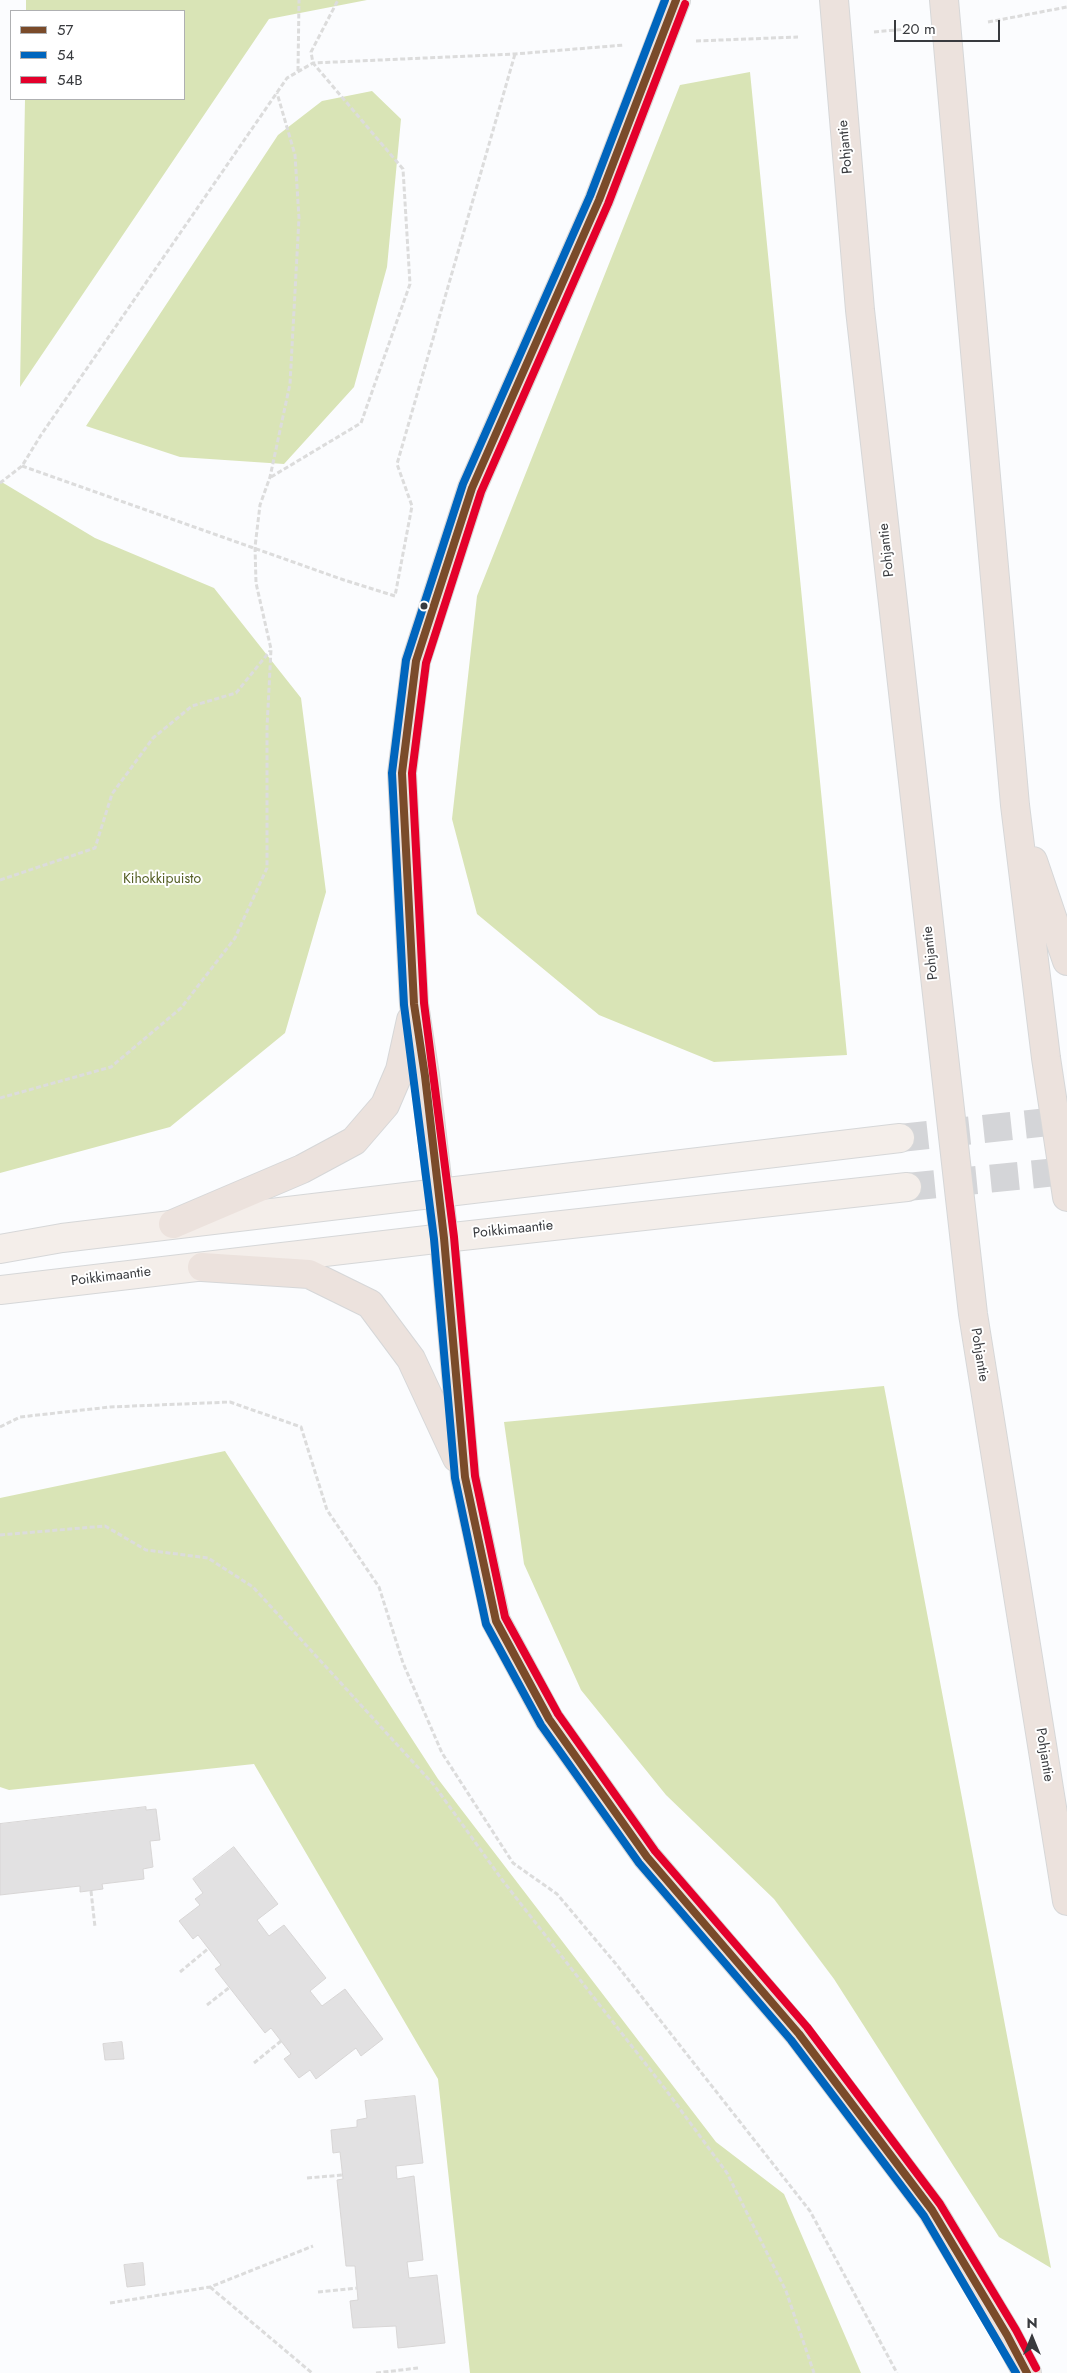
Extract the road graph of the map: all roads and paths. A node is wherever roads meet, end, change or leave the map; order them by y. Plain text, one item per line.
1 (299, 0) edge
2 (338, 0) edge
3 (676, 0) edge
4 (834, 0) edge
5 (944, 0) edge
6 (1067, 7) edge
7 (988, 22) dead end
8 (906, 29) dead end
9 (874, 32) dead end
10 (798, 37) dead end
11 (692, 41) dead end
12 (632, 45) dead end
13 (515, 54) junction
14 (313, 63) junction
15 (298, 71) junction
16 (277, 93) junction
17 (22, 466) junction
18 (270, 477) junction
19 (0, 483) edge
20 (255, 547) junction
21 (271, 649) junction
22 (1015, 805) junction
23 (0, 880) edge
24 (1067, 961) edge
25 (414, 1004) junction
26 (0, 1098) edge
27 (900, 1138) tunnel mouth
28 (907, 1187) tunnel mouth
29 (438, 1191) junction
30 (1067, 1197) edge
31 (173, 1224) junction
32 (444, 1238) junction
33 (0, 1249) edge
34 (202, 1266) junction
35 (0, 1290) edge
36 (0, 1427) edge
37 (465, 1477) junction
38 (0, 1535) edge
39 (91, 1890) dead end
40 (1067, 1901) edge
41 (95, 1927) dead end
42 (209, 1948) dead end
43 (180, 1972) dead end
44 (230, 1987) dead end
45 (207, 2005) dead end
46 (281, 2042) dead end
47 (254, 2063) dead end
48 (342, 2175) dead end
49 (307, 2178) dead end
50 (314, 2246) dead end
51 (210, 2287) junction
52 (357, 2288) dead end
53 (318, 2292) dead end
54 (110, 2303) dead end
55 (418, 2368) dead end
56 (312, 2373) edge
57 (376, 2373) edge
58 (814, 2373) edge
59 (897, 2373) edge
60 (1027, 2373) edge

1 - 15 path
2 - 14 path
3 - 25 highway
4 - 40 highway, Pohjantie
5 - 22 highway
6 - 7 path
8 - 9 path
10 - 11 path
12 - 13 path
13 - 14 path
13 - 20 path
14 - 15 path
14 - 18 path
15 - 16 path
16 - 17 path
16 - 18 path
17 - 19 path
17 - 20 path
18 - 20 path
20 - 21 path
21 - 23 path
21 - 26 path
22 - 24 highway
22 - 30 highway
25 - 29 highway
25 - 31 highway
27 - 29 main road
28 - 32 main road, Poikkimaantie
29 - 31 main road
29 - 32 highway
31 - 33 main road
32 - 34 main road, Poikkimaantie
32 - 37 highway
34 - 35 main road, Poikkimaantie
34 - 37 highway
36 - 59 path
37 - 60 highway
38 - 58 path
39 - 41 path
42 - 43 path
44 - 45 path
46 - 47 path
48 - 49 path
50 - 51 path
51 - 54 path
51 - 56 path
52 - 53 path
55 - 57 path

